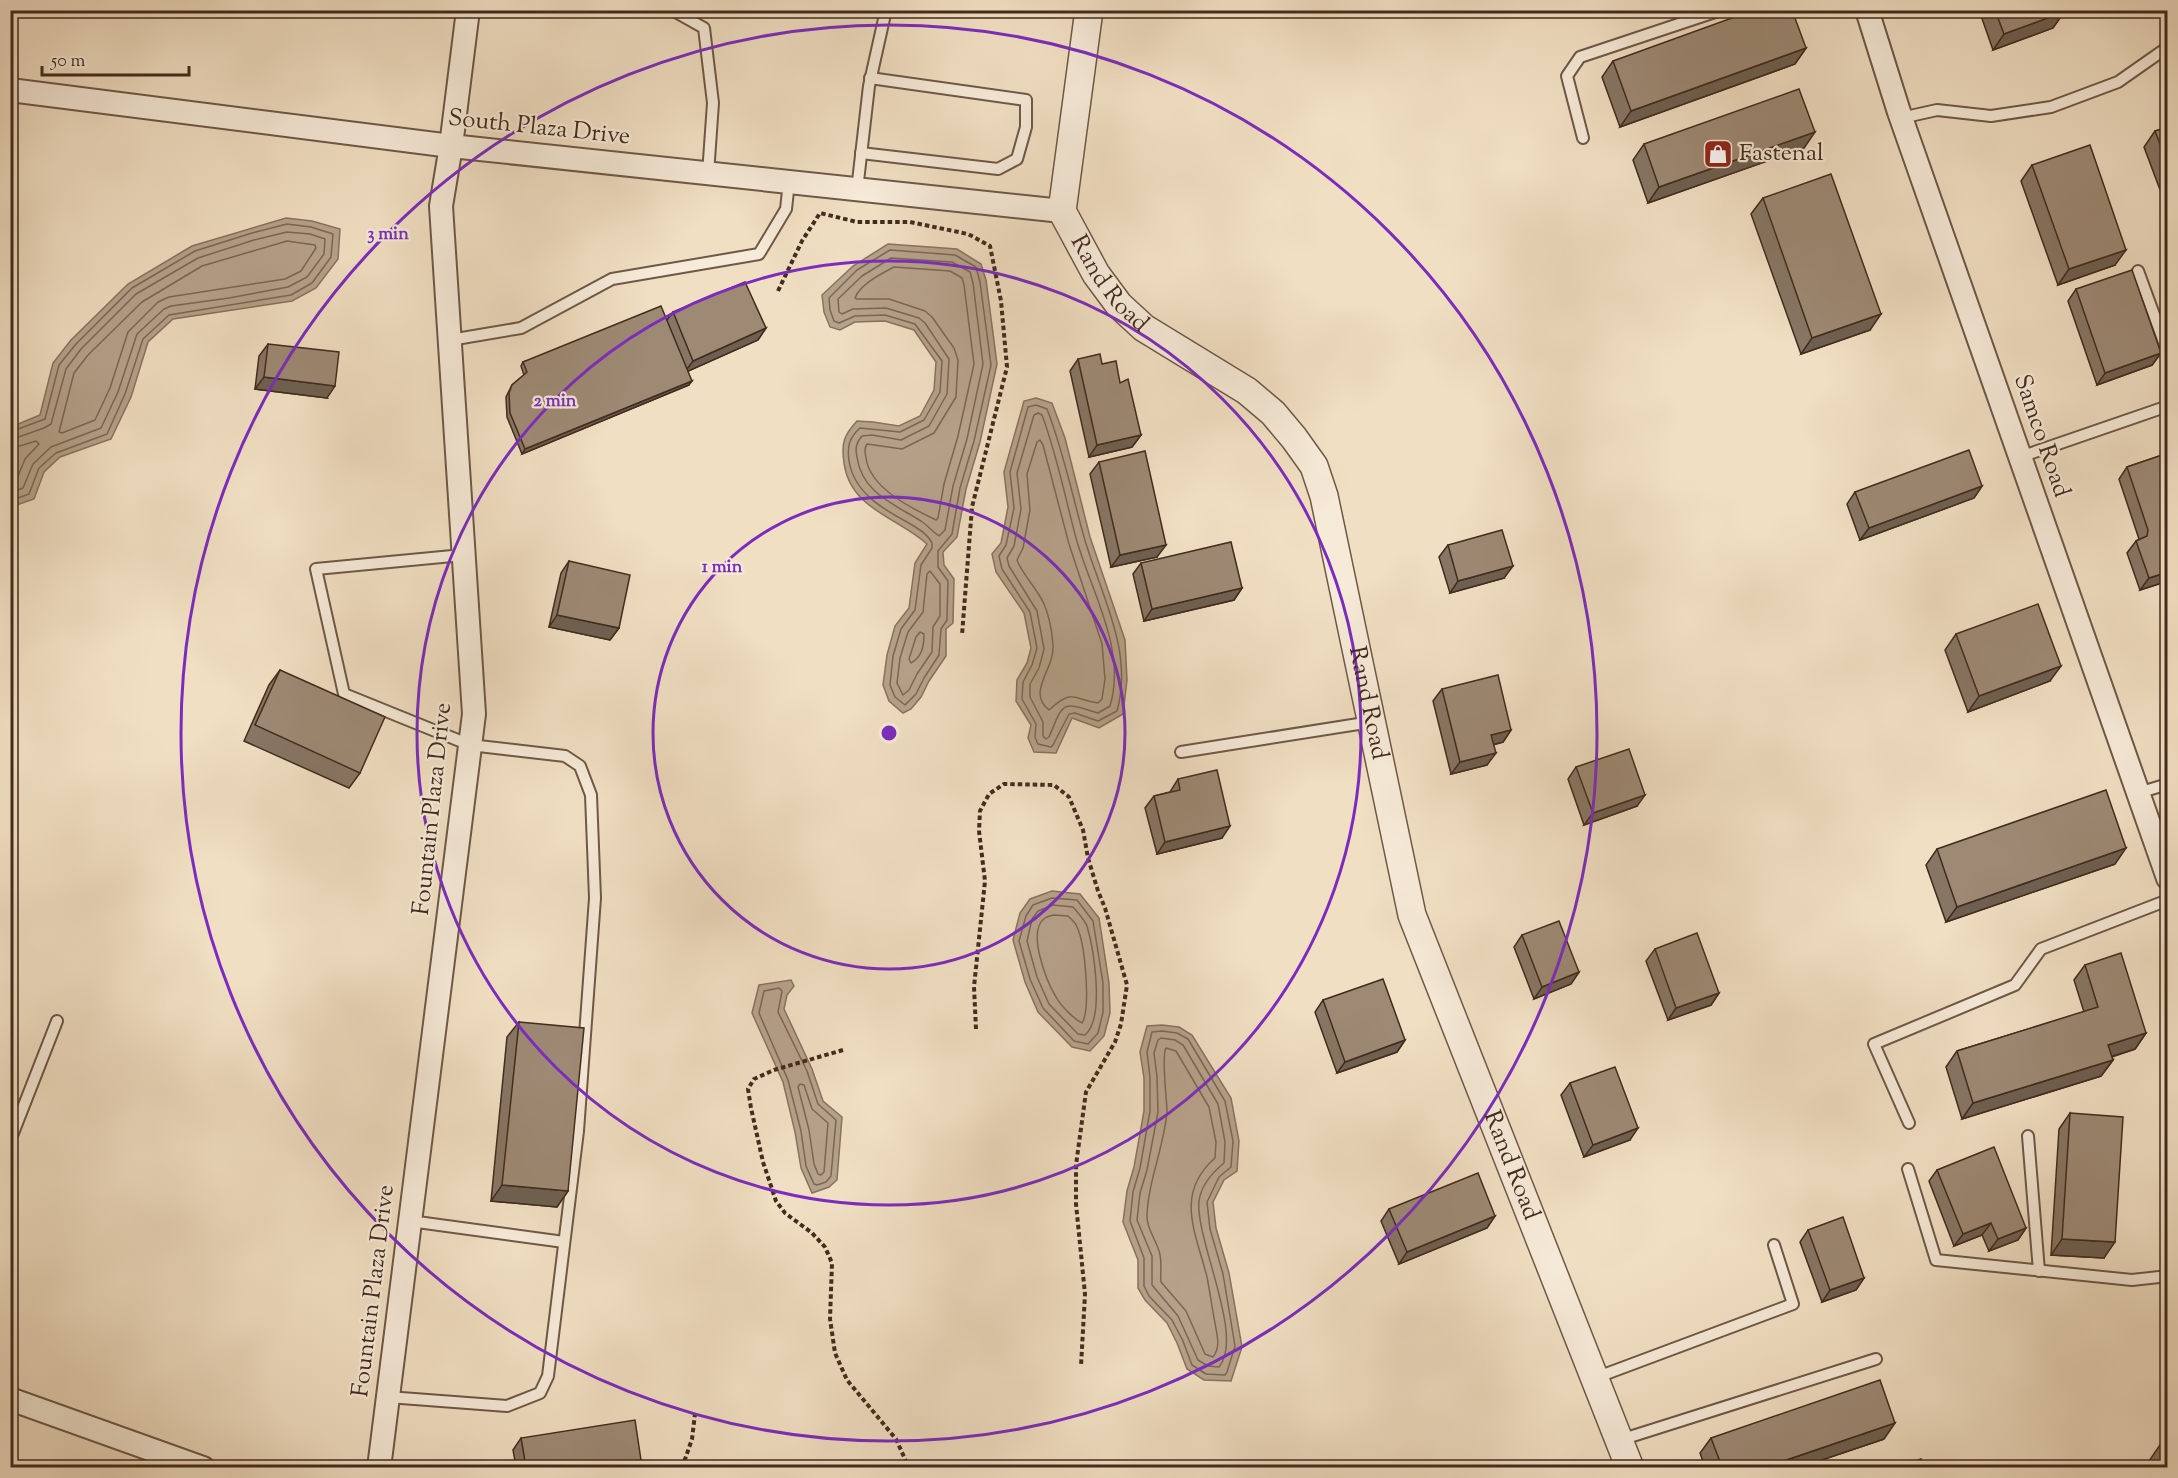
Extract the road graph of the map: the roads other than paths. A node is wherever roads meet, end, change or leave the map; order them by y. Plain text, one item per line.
1 (468, 10) edge
2 (672, 10) edge
3 (886, 10) edge
4 (1089, 10) edge
5 (1721, 10) edge
6 (1867, 10) edge
7 (2168, 47) edge
8 (870, 78) junction
9 (10, 90) edge
10 (1901, 118) junction
11 (1583, 138) dead end
12 (452, 146) junction
13 (861, 153) junction
14 (708, 174) junction
15 (789, 182) junction
16 (857, 189) junction
17 (1062, 211) junction
18 (2138, 271) dead end
19 (450, 340) junction
20 (2168, 353) edge
21 (2168, 406) edge
22 (2020, 457) junction
23 (463, 555) junction
24 (1372, 722) junction
25 (470, 745) junction
26 (1180, 752) dead end
27 (2168, 784) edge
28 (2138, 793) junction
29 (2168, 878) edge
30 (2168, 900) edge
31 (57, 1021) dead end
32 (1909, 1123) dead end
33 (2028, 1136) dead end
34 (10, 1141) edge
35 (1908, 1169) dead end
36 (410, 1221) junction
37 (564, 1242) junction
38 (1774, 1245) dead end
39 (2039, 1271) junction
40 (2168, 1276) edge
41 (1876, 1359) dead end
42 (1595, 1378) junction
43 (388, 1397) junction
44 (10, 1399) edge
45 (1619, 1440) junction
46 (203, 1467) edge
47 (379, 1467) edge
48 (1630, 1467) edge

1 - 12 street, Fountain Plaza Drive
2 - 14 lane
3 - 8 lane
4 - 17 street, Rand Road
5 - 11 lane
6 - 10 street, Samco Road
7 - 10 lane
8 - 13 lane
8 - 13 lane
9 - 12 street, South Plaza Drive
10 - 22 street, Samco Road
12 - 14 street, South Plaza Drive
12 - 19 street, Fountain Plaza Drive
13 - 16 lane
14 - 15 street, South Plaza Drive
15 - 16 street, South Plaza Drive
15 - 19 lane
16 - 17 street, South Plaza Drive
17 - 24 street, Rand Road
18 - 20 lane
19 - 23 street, Fountain Plaza Drive
21 - 22 lane
22 - 28 street, Samco Road
23 - 25 street, Fountain Plaza Drive
23 - 25 lane
24 - 26 lane
24 - 42 street, Rand Road
25 - 36 street, Fountain Plaza Drive
25 - 37 lane
27 - 28 lane
28 - 29 street, Samco Road
30 - 32 lane
31 - 34 lane
33 - 39 lane
35 - 39 lane
36 - 37 lane
36 - 43 street, Fountain Plaza Drive
37 - 43 lane
38 - 42 lane
39 - 40 lane
41 - 45 lane
42 - 45 street, Rand Road
43 - 47 street, Fountain Plaza Drive
44 - 46 street
45 - 48 street, Rand Road

